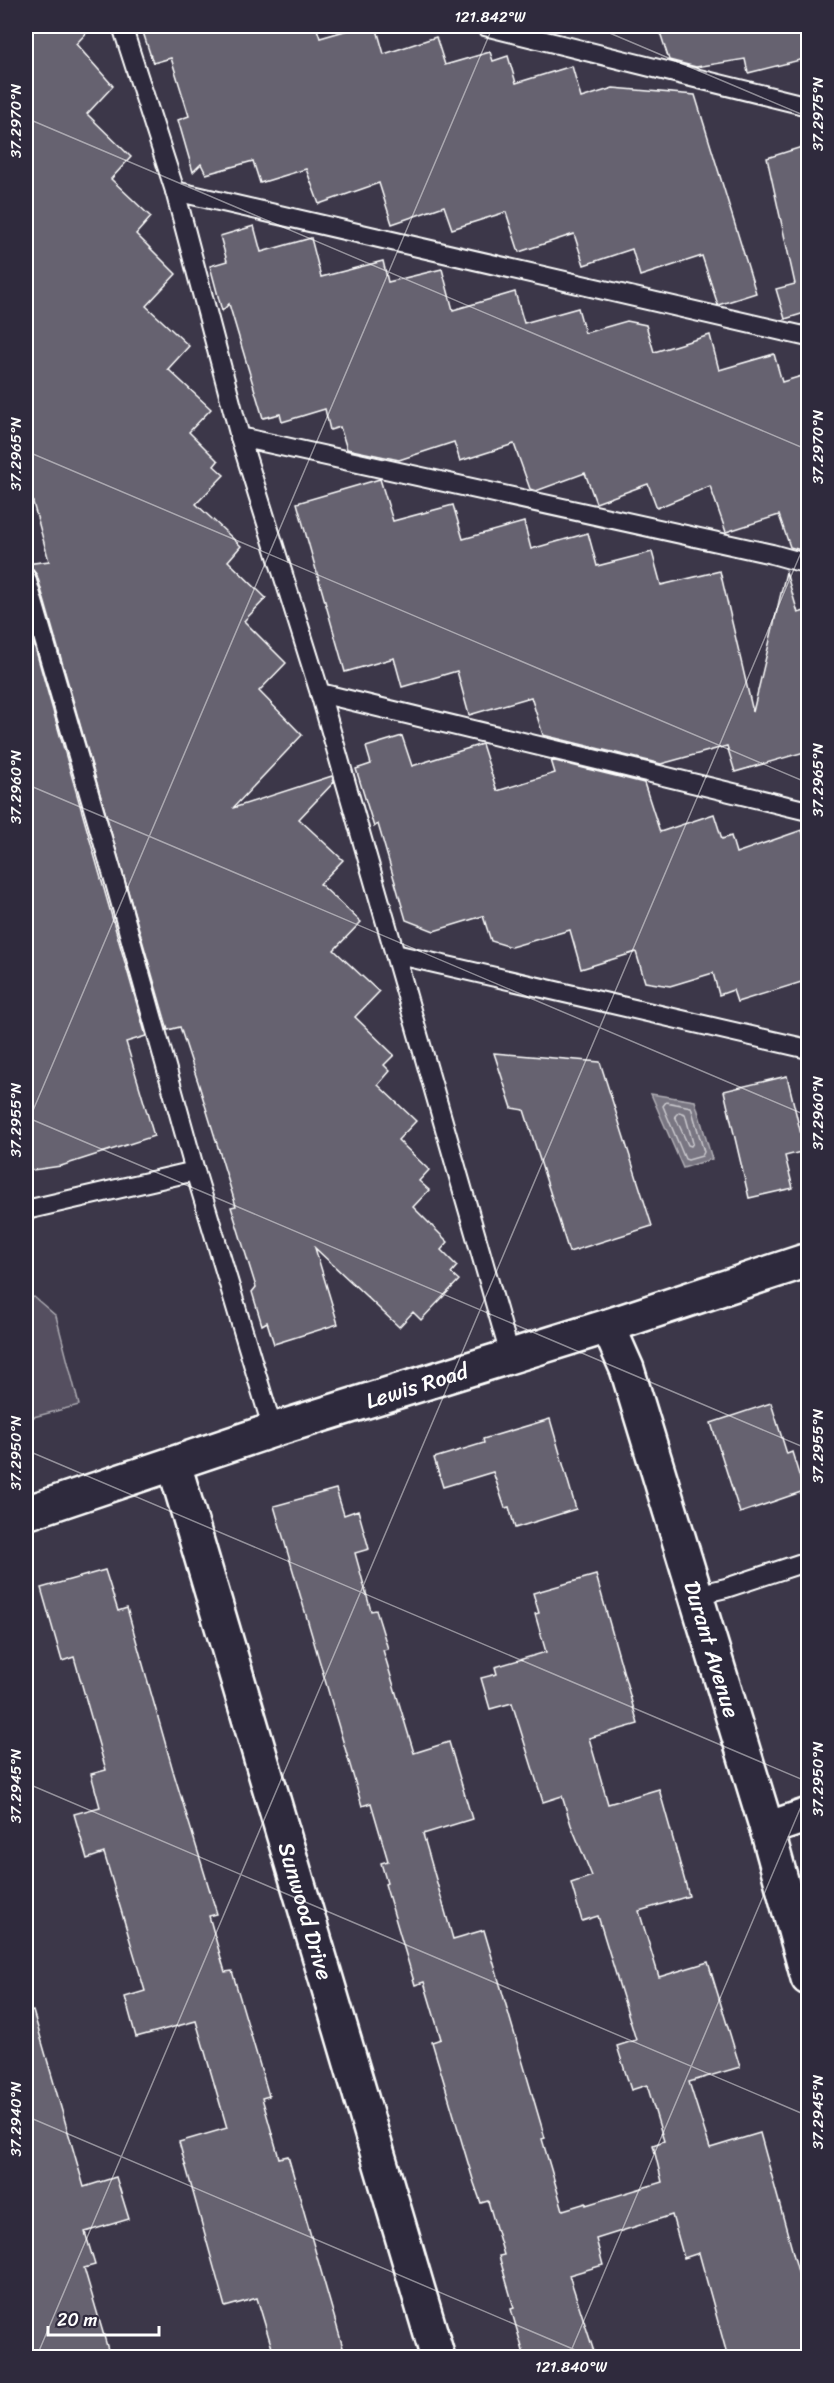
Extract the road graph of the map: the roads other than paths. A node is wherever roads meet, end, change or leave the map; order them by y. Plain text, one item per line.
1 (122, 26) edge
2 (485, 26) edge
3 (808, 106) edge
4 (175, 191) junction
5 (808, 337) edge
6 (240, 437) junction
7 (808, 564) edge
8 (26, 578) edge
9 (320, 693) junction
10 (808, 811) edge
11 (395, 954) junction
12 (808, 1049) edge
13 (195, 1171) junction
14 (26, 1210) edge
15 (808, 1260) edge
16 (608, 1326) junction
17 (510, 1355) junction
18 (273, 1430) junction
19 (174, 1464) junction
20 (26, 1513) edge
21 (808, 1561) edge
22 (696, 1595) junction
23 (808, 1815) edge
24 (767, 1829) junction
25 (808, 1978) edge
26 (438, 2358) edge

1 - 4 lane
2 - 3 lane
4 - 5 lane
4 - 6 lane
6 - 7 lane
6 - 9 lane
8 - 13 lane
9 - 10 lane
9 - 11 lane
11 - 12 lane
11 - 17 lane
13 - 14 lane
13 - 18 lane
15 - 16 street, Lewis Road
16 - 17 street, Lewis Road
16 - 22 street, Durant Avenue
17 - 18 street, Lewis Road
18 - 19 street, Lewis Road
19 - 20 street, Lewis Road
19 - 26 street, Sunwood Drive
21 - 22 lane
22 - 24 street, Durant Avenue
23 - 24 street
24 - 25 street, Durant Avenue

